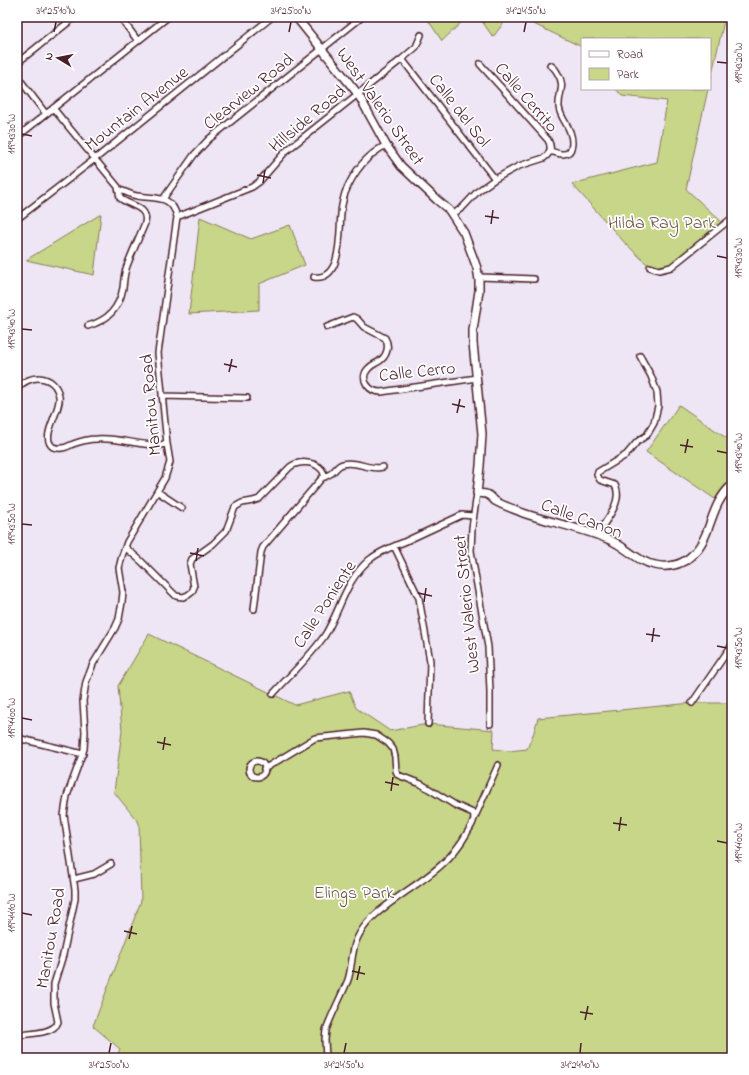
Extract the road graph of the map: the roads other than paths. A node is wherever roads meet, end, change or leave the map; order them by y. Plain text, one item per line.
1 (75, 17) edge
2 (120, 17) edge
3 (168, 17) edge
4 (272, 17) edge
5 (296, 17) edge
6 (362, 17) edge
7 (421, 35) dead end
8 (138, 41) junction
9 (322, 49) junction
10 (402, 59) junction
11 (17, 62) edge
12 (480, 64) dead end
13 (550, 64) dead end
14 (17, 76) edge
15 (358, 94) junction
16 (53, 108) junction
17 (46, 114) junction
18 (17, 137) edge
19 (386, 145) junction
20 (550, 151) junction
21 (94, 159) junction
22 (495, 179) junction
23 (118, 190) junction
24 (163, 199) junction
25 (452, 215) junction
26 (177, 217) junction
27 (732, 218) edge
28 (17, 219) edge
29 (650, 267) dead end
30 (314, 276) dead end
31 (479, 277) junction
32 (534, 279) dead end
33 (88, 326) dead end
34 (327, 327) dead end
35 (640, 356) dead end
36 (476, 378) junction
37 (17, 389) edge
38 (162, 396) junction
39 (246, 398) dead end
40 (167, 444) junction
41 (383, 467) dead end
42 (325, 477) junction
43 (732, 485) edge
44 (158, 492) junction
45 (478, 493) junction
46 (182, 508) dead end
47 (473, 516) junction
48 (596, 535) junction
49 (394, 546) junction
50 (126, 548) junction
51 (254, 609) dead end
52 (732, 645) edge
53 (273, 694) dead end
54 (692, 703) dead end
55 (428, 724) dead end
56 (490, 724) dead end
57 (17, 738) edge
58 (82, 754) junction
59 (498, 765) dead end
60 (264, 769) dead end
61 (474, 819) junction
62 (111, 864) dead end
63 (74, 879) junction
64 (17, 1035) edge
65 (326, 1058) edge

1 - 11 street
2 - 8 street
3 - 8 street
4 - 21 street, Mountain Avenue
5 - 9 street, West Valerio Street
6 - 9 street, Clearview Road
7 - 10 street, Hillside Road
8 - 16 street
9 - 15 street, West Valerio Street
9 - 24 street, Clearview Road
10 - 15 street, Hillside Road
10 - 22 street, Calle del Sol
12 - 20 street, Calle Cerrito
13 - 20 street
14 - 17 street
15 - 19 street, West Valerio Street
15 - 26 street, Hillside Road
16 - 17 street
16 - 21 street
17 - 18 street
19 - 25 street, West Valerio Street
19 - 30 street
20 - 22 street, Calle Cerrito
21 - 23 street
21 - 28 street, Mountain Avenue
22 - 25 street, Calle Cerrito
23 - 24 street
23 - 33 street
24 - 26 street
25 - 31 street, West Valerio Street
26 - 38 street, Manitou Road
27 - 29 street
31 - 32 street
31 - 36 street, West Valerio Street
34 - 36 street, Calle Cerro
35 - 48 street
36 - 45 street, West Valerio Street
37 - 40 street
38 - 39 street
38 - 40 street, Manitou Road
40 - 44 street, Manitou Road
41 - 42 street
42 - 50 street
42 - 51 street
43 - 48 street, Calle Canon
44 - 46 street
44 - 50 street, Manitou Road
45 - 47 street, West Valerio Street
45 - 48 street, Calle Canon
47 - 49 street, Calle Poniente
47 - 56 street, West Valerio Street
49 - 53 street, Calle Poniente
49 - 55 street
50 - 58 street, Manitou Road
52 - 54 street
57 - 58 street
58 - 63 street, Manitou Road
59 - 61 street
60 - 61 street
61 - 65 street
62 - 63 street
63 - 64 street, Manitou Road

